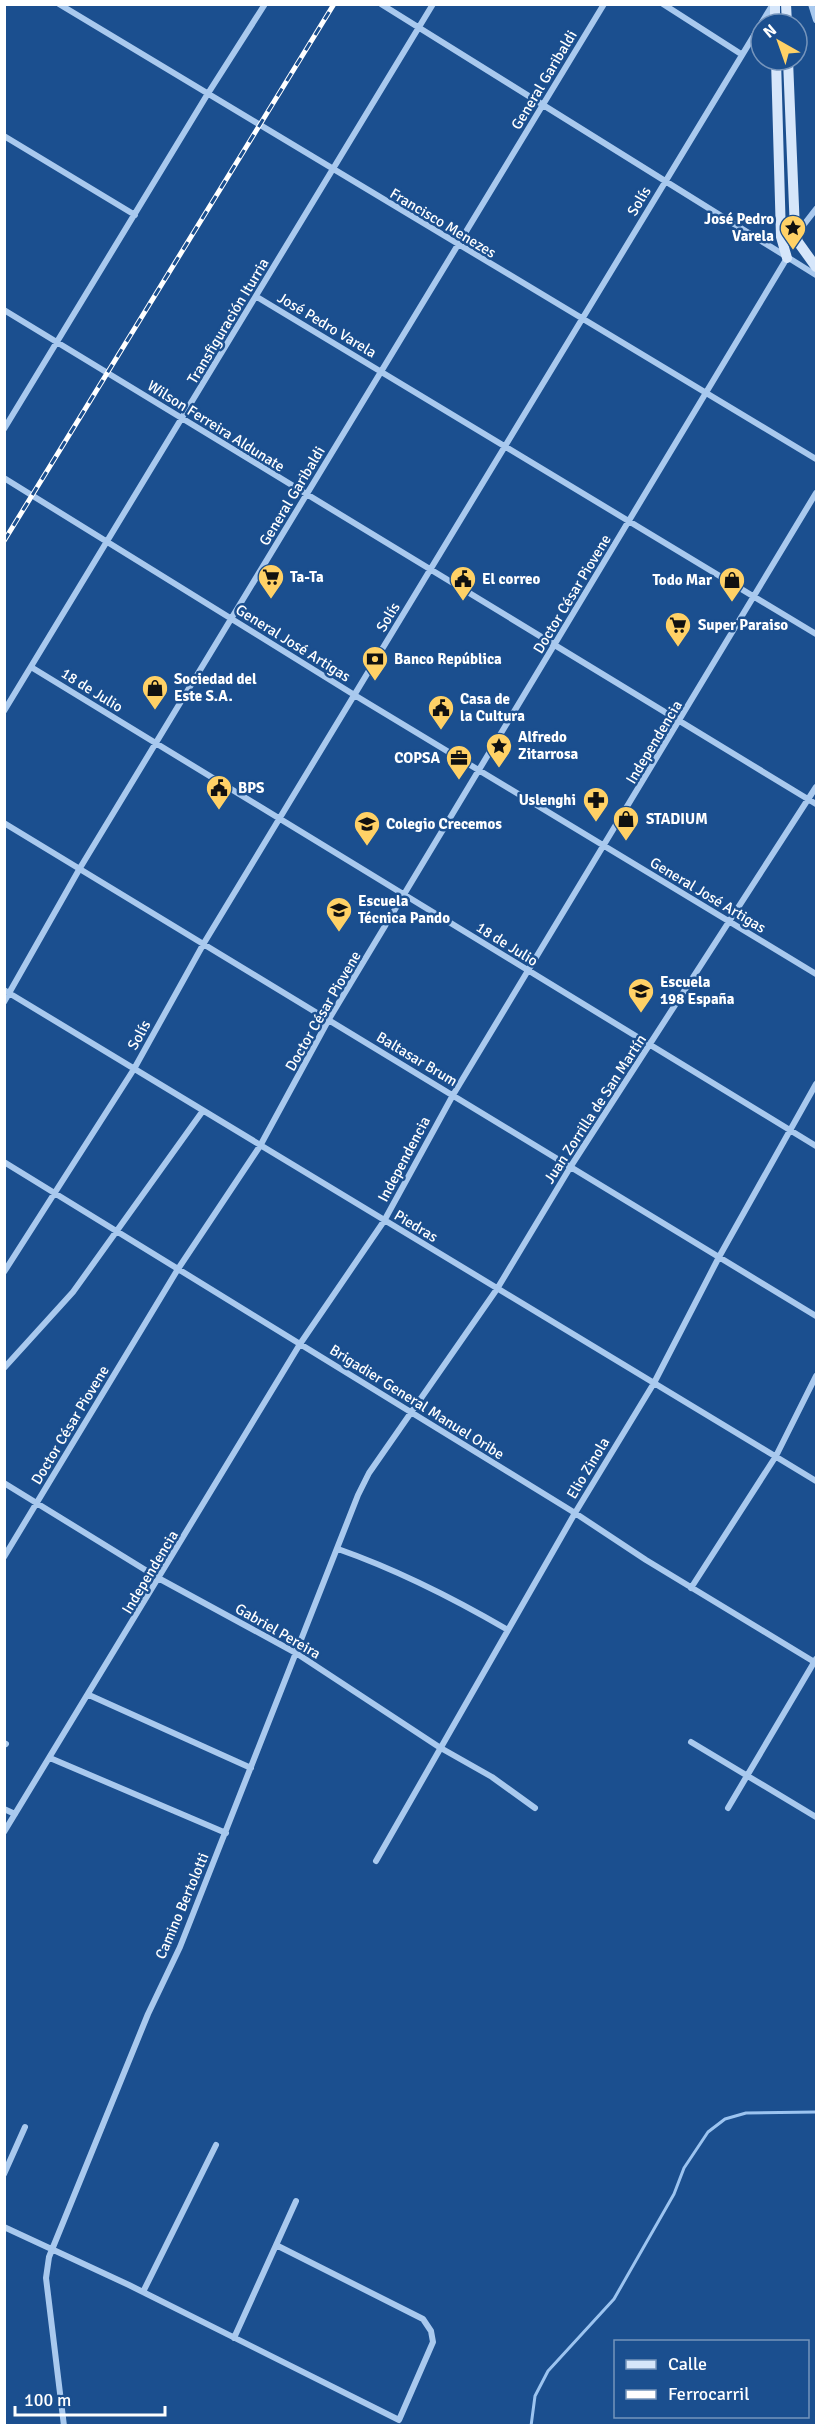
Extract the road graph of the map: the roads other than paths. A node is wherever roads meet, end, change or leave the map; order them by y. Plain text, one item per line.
1 (59, 4) edge
2 (265, 4) edge
3 (381, 4) edge
4 (434, 4) edge
5 (604, 4) edge
6 (663, 4) edge
7 (774, 4) edge
8 (811, 4) edge
9 (816, 20) edge
10 (418, 30) junction
11 (741, 54) junction
12 (776, 72) edge
13 (789, 72) edge
14 (207, 95) junction
15 (542, 105) junction
16 (5, 139) edge
17 (333, 172) junction
18 (665, 180) junction
19 (816, 209) edge
20 (135, 215) junction
21 (795, 231) junction
22 (782, 237) junction
23 (458, 246) junction
24 (805, 254) junction
25 (788, 258) junction
26 (816, 267) edge
27 (816, 275) edge
28 (257, 297) junction
29 (4, 310) edge
30 (582, 320) junction
31 (56, 344) junction
32 (382, 372) junction
33 (705, 394) junction
34 (182, 420) junction
35 (4, 429) edge
36 (506, 445) junction
37 (816, 459) edge
38 (4, 478) edge
39 (816, 493) edge
40 (305, 495) junction
41 (629, 521) junction
42 (108, 543) junction
43 (430, 570) junction
44 (755, 596) junction
45 (231, 618) junction
46 (816, 634) edge
47 (555, 646) junction
48 (31, 667) junction
49 (356, 696) junction
50 (4, 711) edge
51 (680, 722) junction
52 (156, 744) junction
53 (481, 771) junction
54 (816, 787) edge
55 (808, 799) junction
56 (816, 804) edge
57 (280, 819) junction
58 (4, 823) edge
59 (605, 846) junction
60 (80, 868) junction
61 (406, 895) junction
62 (730, 922) junction
63 (204, 943) junction
64 (528, 971) junction
65 (816, 974) edge
66 (8, 992) edge
67 (4, 1002) edge
68 (329, 1019) junction
69 (651, 1046) junction
70 (134, 1069) junction
71 (816, 1084) edge
72 (453, 1095) junction
73 (202, 1112) junction
74 (790, 1131) junction
75 (260, 1146) junction
76 (816, 1146) edge
77 (4, 1162) edge
78 (571, 1166) junction
79 (54, 1192) junction
80 (384, 1221) junction
81 (116, 1231) junction
82 (719, 1257) junction
83 (178, 1269) junction
84 (4, 1272) edge
85 (497, 1289) junction
86 (816, 1316) edge
87 (300, 1344) junction
88 (4, 1368) edge
89 (816, 1376) edge
90 (654, 1383) junction
91 (410, 1412) junction
92 (776, 1456) junction
93 (816, 1481) edge
94 (4, 1483) edge
95 (37, 1502) junction
96 (575, 1513) junction
97 (338, 1549) junction
98 (4, 1557) edge
99 (160, 1579) junction
100 (692, 1588) junction
101 (508, 1630) junction
102 (296, 1653) junction
103 (816, 1661) edge
104 (89, 1695) junction
105 (690, 1742) dead end
106 (439, 1747) junction
107 (50, 1758) junction
108 (250, 1768) junction
109 (748, 1775) junction
110 (535, 1808) dead end
111 (728, 1808) dead end
112 (4, 1809) edge
113 (15, 1814) junction
114 (816, 1817) edge
115 (4, 1832) edge
116 (226, 1833) junction
117 (376, 1862) dead end
118 (25, 2127) dead end
119 (216, 2145) dead end
120 (4, 2174) edge
121 (296, 2201) dead end
122 (4, 2226) edge
123 (276, 2245) junction
124 (53, 2248) junction
125 (143, 2292) junction
126 (234, 2338) junction
127 (64, 2426) edge

1 - 14 street, Francisco Menezes
2 - 14 street
3 - 10 street
4 - 10 street, Transfiguración Iturria
5 - 15 street, General Garibaldi
6 - 11 street
7 - 11 street, Solís
8 - 9 street
10 - 15 street
10 - 17 street, Transfiguración Iturria
11 - 18 street, Solís
12 - 22 street
13 - 21 street
14 - 17 street, Francisco Menezes
14 - 20 street
15 - 18 street
15 - 23 street, General Garibaldi
16 - 20 street
17 - 23 street, Francisco Menezes
17 - 28 street, Transfiguración Iturria
18 - 25 street
18 - 30 street, Solís
19 - 21 street
20 - 31 street
21 - 22 street
21 - 24 street
22 - 25 street
23 - 30 street, Francisco Menezes
23 - 32 street, General Garibaldi
24 - 25 street
24 - 26 street
25 - 27 street
25 - 33 street, Doctor César Piovene
28 - 32 street, José Pedro Varela
28 - 34 street, Transfiguración Iturria
29 - 31 street, Wilson Ferreira Aldunate
30 - 33 street, Francisco Menezes
30 - 36 street, Solís
31 - 34 street, Wilson Ferreira Aldunate
31 - 35 street
32 - 36 street, José Pedro Varela
32 - 40 street, General Garibaldi
33 - 37 street, Francisco Menezes
33 - 41 street, Doctor César Piovene
34 - 40 street, Wilson Ferreira Aldunate
34 - 42 street, Transfiguración Iturria
36 - 41 street, José Pedro Varela
36 - 43 street, Solís
38 - 42 street, General José Artigas
39 - 44 street, Independencia
40 - 43 street, Wilson Ferreira Aldunate
40 - 45 street, General Garibaldi
41 - 44 street, José Pedro Varela
41 - 47 street, Doctor César Piovene
42 - 45 street, General José Artigas
42 - 48 street, Transfiguración Iturria
43 - 47 street, Wilson Ferreira Aldunate
43 - 49 street, Solís
44 - 46 street, José Pedro Varela
44 - 51 street, Independencia
45 - 49 street, General José Artigas
45 - 52 street, General Garibaldi
47 - 51 street, Wilson Ferreira Aldunate
47 - 53 street, Doctor César Piovene
48 - 50 street, Transfiguración Iturria
48 - 52 street, 18 de Julio
49 - 53 street, General José Artigas
49 - 57 street, Solís
51 - 55 street, Wilson Ferreira Aldunate
51 - 59 street, Independencia
52 - 57 street, 18 de Julio
52 - 60 street, General Garibaldi
53 - 59 street, General José Artigas
53 - 61 street, Doctor César Piovene
54 - 55 street, Juan Zorrilla de San Martín
55 - 56 street, Wilson Ferreira Aldunate
55 - 62 street, Juan Zorrilla de San Martín
57 - 61 street, 18 de Julio
57 - 63 street, Solís
58 - 60 street, Baltasar Brum
59 - 62 street, General José Artigas
59 - 64 street, Independencia
60 - 63 street, Baltasar Brum
60 - 66 street, General Garibaldi
61 - 64 street, 18 de Julio
61 - 68 street, Doctor César Piovene
62 - 65 street, General José Artigas
62 - 69 street, Juan Zorrilla de San Martín
63 - 68 street, Baltasar Brum
63 - 70 street, Solís
64 - 69 street, 18 de Julio
64 - 72 street, Independencia
66 - 67 street, General Garibaldi
66 - 70 street, Piedras
68 - 72 street, Baltasar Brum
68 - 75 street, Doctor César Piovene
69 - 74 street, 18 de Julio
69 - 78 street, Juan Zorrilla de San Martín
70 - 73 street, Piedras
70 - 79 street, Solís
71 - 74 street, Elio Zinola
72 - 78 street, Baltasar Brum
72 - 80 street, Independencia
73 - 75 street, Piedras
73 - 81 street
74 - 76 street, 18 de Julio
74 - 82 street, Elio Zinola
75 - 80 street, Piedras
75 - 83 street, Doctor César Piovene
77 - 79 street, Brigadier General Manuel Oribe
78 - 82 street, Baltasar Brum
78 - 85 street, Juan Zorrilla de San Martín
79 - 81 street, Brigadier General Manuel Oribe
79 - 84 street, Solís
80 - 85 street, Piedras
80 - 87 street, Independencia
81 - 83 street, Brigadier General Manuel Oribe
81 - 88 street
82 - 86 street, Baltasar Brum
82 - 90 street, Elio Zinola
83 - 87 street, Brigadier General Manuel Oribe
83 - 95 street, Doctor César Piovene
85 - 90 street, Piedras
85 - 91 street, Juan Zorrilla de San Martín
87 - 91 street, Brigadier General Manuel Oribe
87 - 99 street, Independencia
89 - 92 street
90 - 92 street, Piedras
90 - 96 street, Elio Zinola
91 - 96 street, Brigadier General Manuel Oribe
91 - 97 street, Camino Bertolotti
92 - 93 street, Piedras
92 - 100 street
94 - 95 street, Gabriel Pereira
95 - 98 street, Doctor César Piovene
95 - 99 street, Gabriel Pereira
96 - 100 street, Brigadier General Manuel Oribe
96 - 101 street, Elio Zinola
97 - 101 street
97 - 102 street, Camino Bertolotti
99 - 102 street, Gabriel Pereira
99 - 104 street, Independencia
100 - 103 street, Brigadier General Manuel Oribe
101 - 106 street, Elio Zinola
102 - 106 street, Gabriel Pereira
102 - 108 street, Camino Bertolotti
103 - 109 street
104 - 107 street, Independencia
104 - 108 street
105 - 109 street
106 - 110 street, Gabriel Pereira
106 - 117 street, Elio Zinola
107 - 113 street, Independencia
107 - 116 street
108 - 116 street, Camino Bertolotti
109 - 111 street
109 - 114 street
112 - 113 street
113 - 115 street, Independencia
116 - 124 street, Camino Bertolotti
118 - 120 street
119 - 125 street
121 - 123 street
122 - 124 street
123 - 126 street
123 - 126 street
124 - 125 street
124 - 127 street, Camino Bertolotti
125 - 126 street

